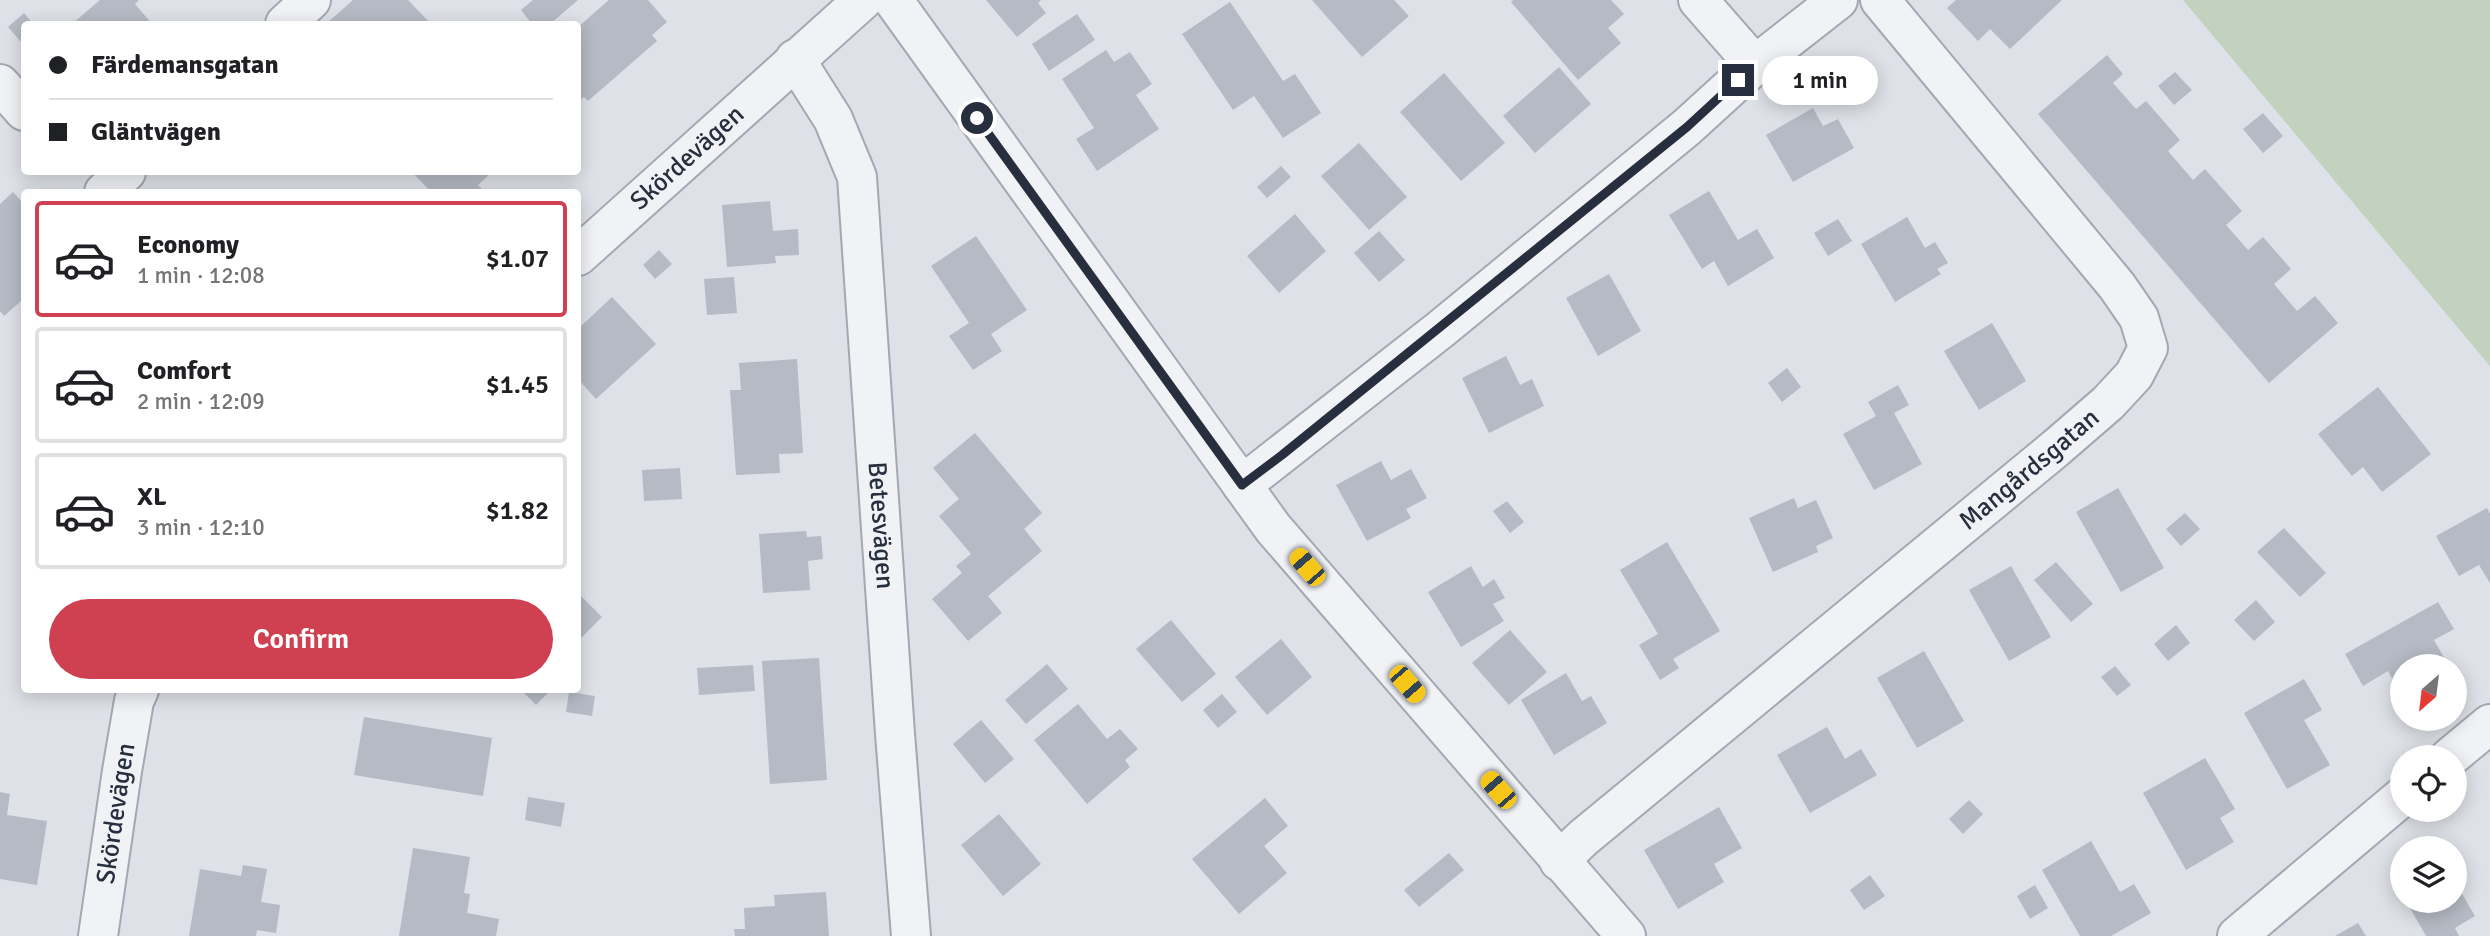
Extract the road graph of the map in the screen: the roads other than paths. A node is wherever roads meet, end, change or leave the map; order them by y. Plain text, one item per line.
1 (311, 0) edge
2 (863, 0) edge
3 (892, 0) edge
4 (1698, 0) edge
5 (1838, 0) edge
6 (1881, 0) edge
7 (288, 21) edge
8 (796, 59) junction
9 (1755, 65) junction
10 (0, 85) edge
11 (21, 108) edge
12 (83, 175) edge
13 (122, 175) edge
14 (99, 189) edge
15 (106, 189) edge
16 (581, 253) edge
17 (1242, 485) junction
18 (138, 693) edge
19 (2490, 724) edge
20 (2465, 745) edge
21 (2390, 807) edge
22 (1559, 861) junction
23 (98, 936) edge
24 (911, 936) edge
25 (1626, 936) edge
26 (2237, 936) edge

1 - 7 street
2 - 8 street, Skördevägen
3 - 17 street
4 - 9 street
5 - 9 street
6 - 22 street, Mangårdsgatan
8 - 16 street, Skördevägen
8 - 24 street, Betesvägen
9 - 17 street
10 - 11 street
12 - 14 street
13 - 15 street
17 - 22 street
18 - 23 street, Skördevägen
19 - 20 street
21 - 26 street
22 - 25 street

